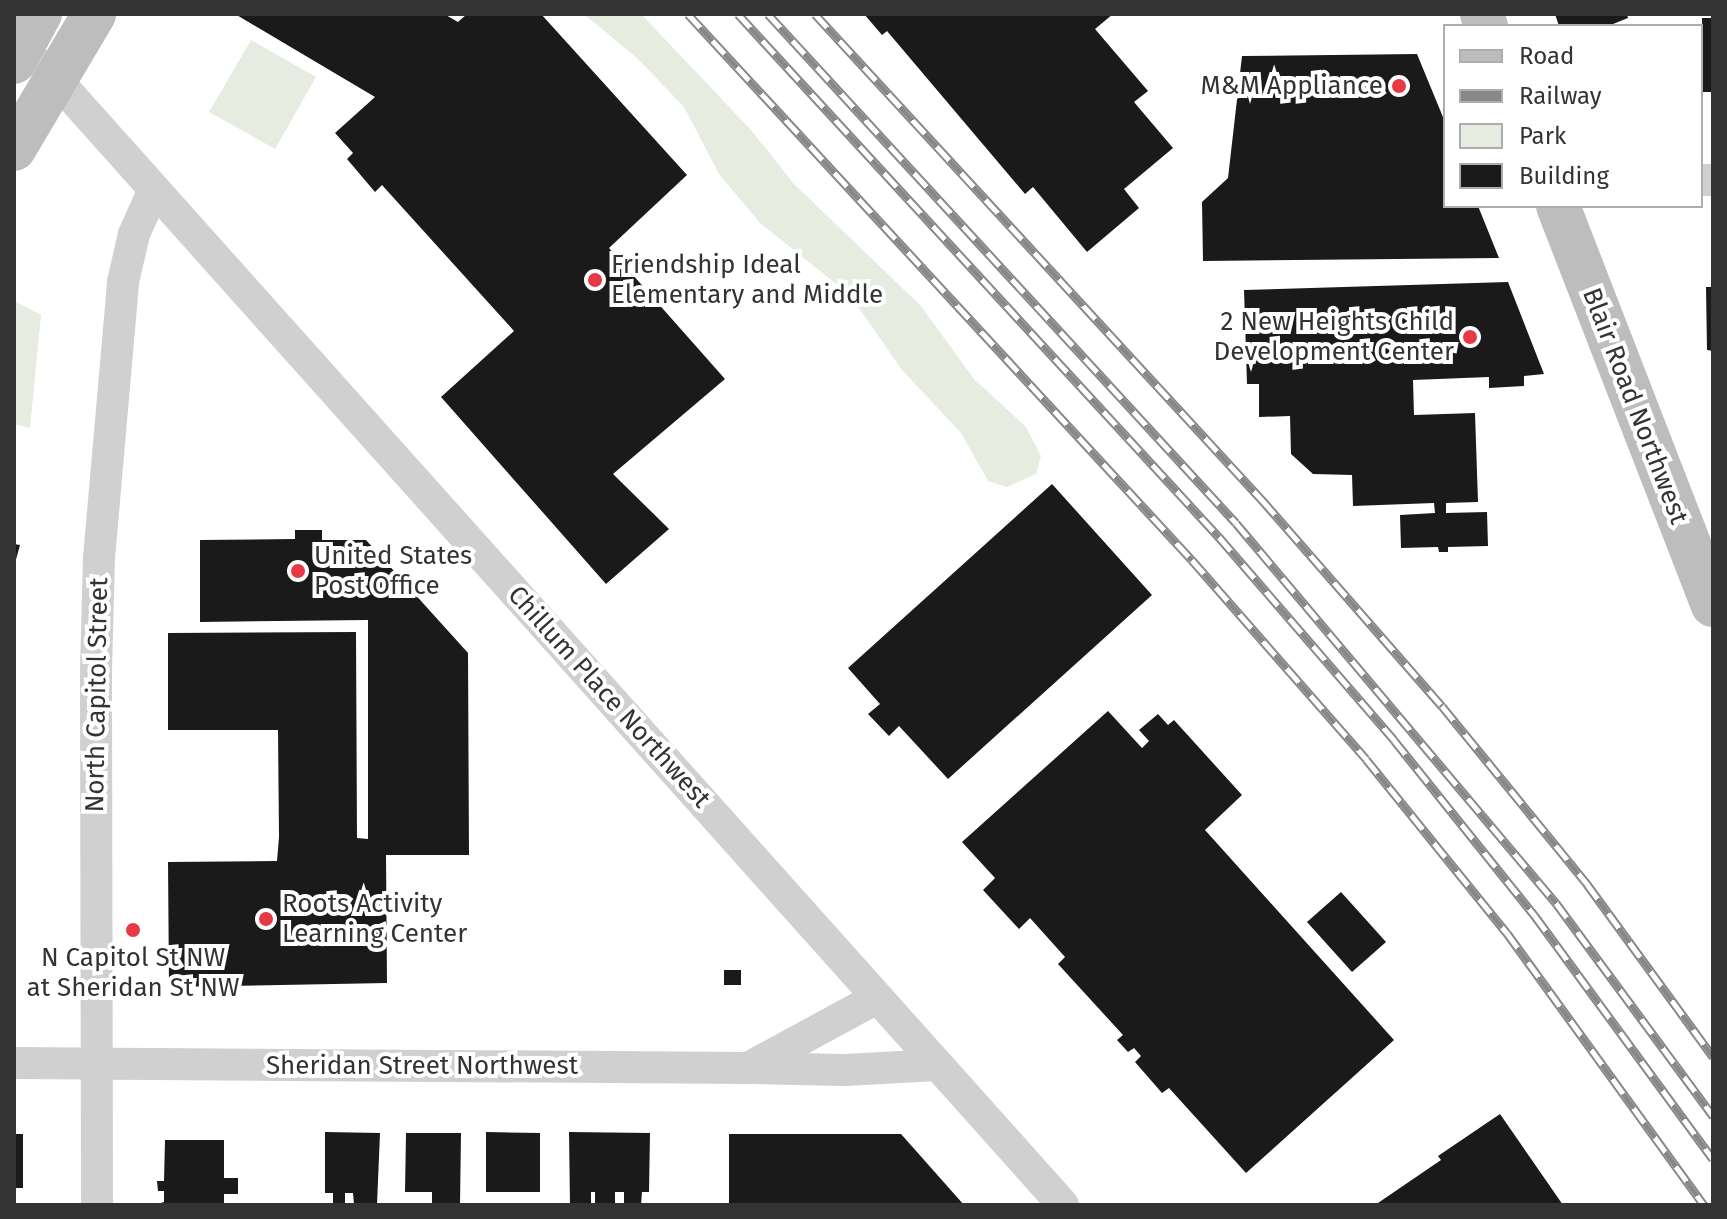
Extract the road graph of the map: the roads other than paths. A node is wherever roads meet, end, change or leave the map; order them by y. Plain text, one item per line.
1 (94, 14) edge
2 (23, 37) edge
3 (55, 80) junction
4 (14, 149) edge
5 (153, 192) junction
6 (1559, 208) edge
7 (1713, 605) edge
8 (877, 998) junction
9 (14, 1063) edge
10 (97, 1064) junction
11 (937, 1065) junction
12 (748, 1068) junction
13 (97, 1205) edge
14 (1063, 1205) edge

1 - 3 main road
2 - 3 street, Chillum Place Northwest
3 - 4 main road
3 - 5 street, Chillum Place Northwest
5 - 8 street, Chillum Place Northwest
5 - 10 street, North Capitol Street
6 - 7 main road, Blair Road Northwest
8 - 11 street, Chillum Place Northwest
8 - 12 street, Sheridan Street Northwest
9 - 10 street, Sheridan Street Northwest
10 - 12 street, Sheridan Street Northwest
10 - 13 street, North Capitol Street
11 - 12 street, Sheridan Street Northwest
11 - 14 street, Chillum Place Northwest

